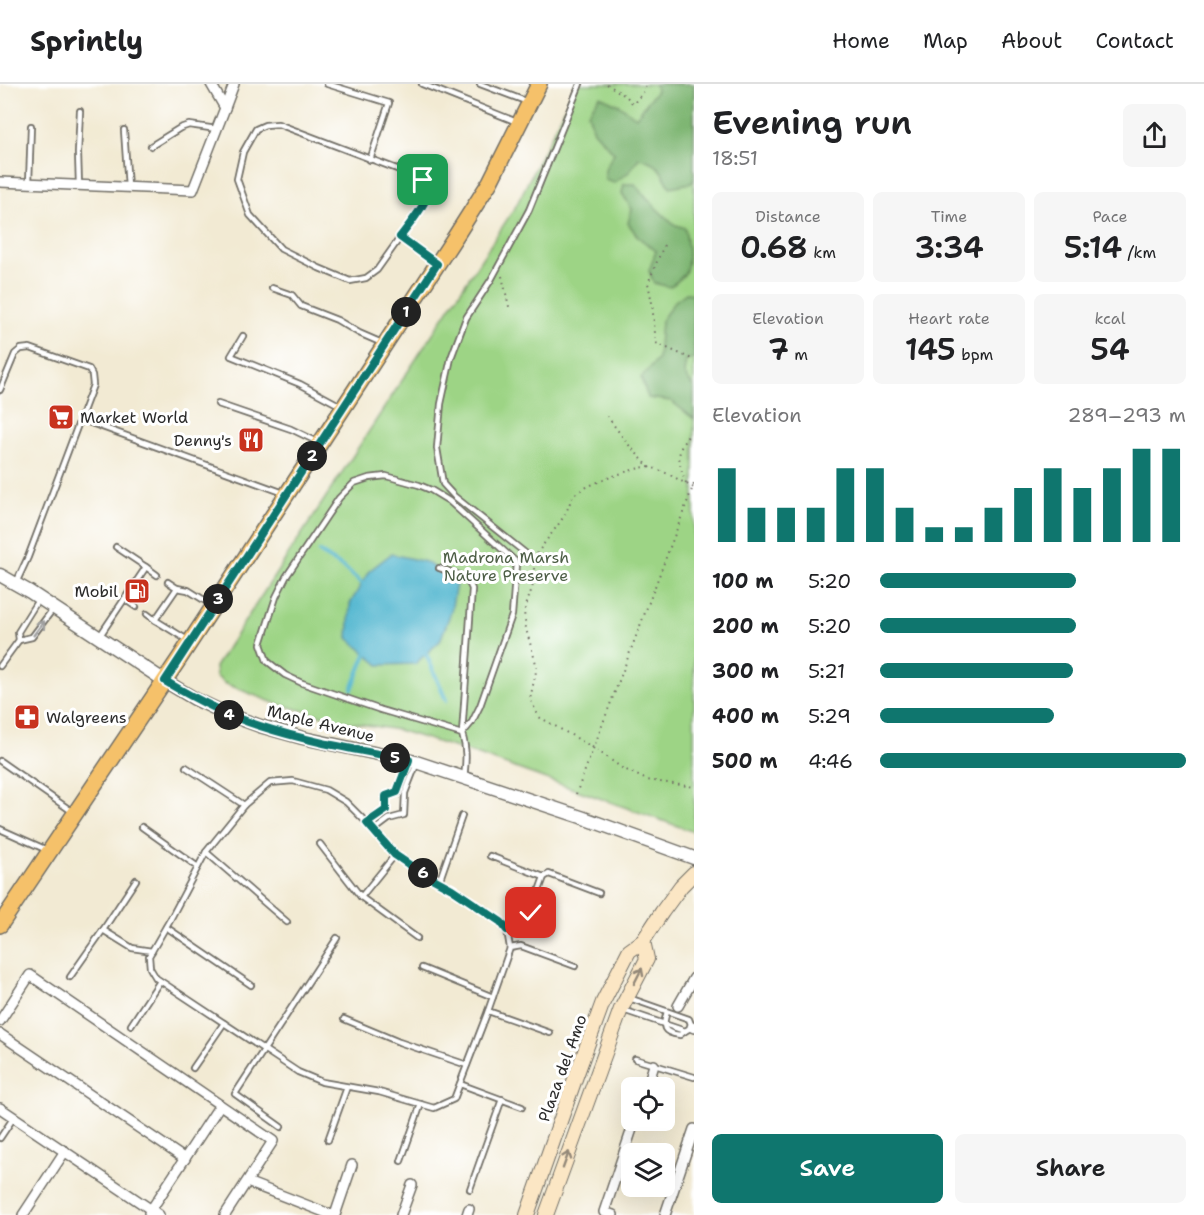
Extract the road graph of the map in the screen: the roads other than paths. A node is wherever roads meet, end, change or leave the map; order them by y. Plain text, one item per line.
1 (211, 84) edge
2 (234, 84) edge
3 (327, 84) edge
4 (422, 84) edge
5 (480, 84) edge
6 (538, 84) edge
7 (580, 84) edge
8 (530, 103) junction
9 (225, 108) junction
10 (80, 111) dead end
11 (520, 123) junction
12 (31, 126) dead end
13 (217, 129) junction
14 (124, 130) dead end
15 (151, 146) dead end
16 (370, 160) junction
17 (0, 182) edge
18 (29, 183) junction
19 (79, 185) junction
20 (128, 187) junction
21 (400, 237) junction
22 (437, 264) junction
23 (272, 288) dead end
24 (243, 336) dead end
25 (385, 345) junction
26 (0, 390) edge
27 (218, 404) dead end
28 (344, 407) junction
29 (80, 419) junction
30 (320, 443) junction
31 (287, 494) junction
32 (116, 547) dead end
33 (534, 560) road end
34 (146, 567) junction
35 (439, 568) dead end
36 (0, 575) edge
37 (157, 575) dead end
38 (168, 582) dead end
39 (16, 584) junction
40 (177, 588) junction
41 (40, 598) junction
42 (124, 599) junction
43 (214, 606) junction
44 (136, 607) dead end
45 (54, 608) junction
46 (147, 614) dead end
47 (155, 620) junction
48 (99, 637) junction
49 (19, 640) junction
50 (190, 642) junction
51 (0, 666) edge
52 (165, 681) junction
53 (462, 734) junction
54 (0, 760) edge
55 (412, 761) junction
56 (186, 766) dead end
57 (464, 778) junction
58 (244, 805) junction
59 (75, 813) junction
60 (462, 816) dead end
61 (367, 823) junction
62 (142, 827) dead end
63 (2, 829) edge
64 (373, 831) junction
65 (0, 836) edge
66 (320, 844) dead end
67 (50, 851) junction
68 (206, 852) junction
69 (395, 855) junction
70 (490, 856) dead end
71 (694, 858) edge
72 (198, 867) junction
73 (694, 873) edge
74 (544, 877) junction
75 (136, 880) dead end
76 (438, 882) junction
77 (600, 893) dead end
78 (361, 897) junction
79 (287, 922) dead end
80 (0, 925) edge
81 (166, 927) junction
82 (103, 930) junction
83 (507, 930) junction
84 (337, 938) dead end
85 (417, 938) dead end
86 (643, 941) junction
87 (510, 948) junction
88 (152, 951) junction
89 (575, 966) dead end
90 (422, 968) dead end
91 (70, 977) dead end
92 (160, 981) junction
93 (693, 982) edge
94 (251, 985) dead end
95 (493, 997) junction
96 (606, 997) junction
97 (624, 1003) junction
98 (678, 1006) dead end
99 (488, 1011) junction
100 (667, 1012) junction
101 (344, 1019) dead end
102 (0, 1021) edge
103 (224, 1023) junction
104 (663, 1023) junction
105 (131, 1025) dead end
106 (690, 1028) edge
107 (0, 1034) edge
108 (550, 1034) dead end
109 (264, 1050) junction
110 (635, 1059) dead end
111 (467, 1065) junction
112 (654, 1065) junction
113 (193, 1068) dead end
114 (650, 1077) edge
115 (694, 1077) edge
116 (460, 1084) junction
117 (347, 1087) junction
118 (502, 1099) junction
119 (421, 1104) junction
120 (220, 1105) junction
121 (522, 1107) dead end
122 (0, 1108) edge
123 (14, 1118) junction
124 (281, 1127) dead end
125 (694, 1129) edge
126 (632, 1131) edge
127 (0, 1138) edge
128 (328, 1140) dead end
129 (65, 1151) junction
130 (185, 1159) junction
131 (400, 1161) dead end
132 (352, 1166) dead end
133 (247, 1182) junction
134 (412, 1185) dead end
135 (470, 1189) dead end
136 (528, 1212) edge
137 (153, 1213) edge
138 (608, 1213) edge
139 (23, 1215) edge
140 (225, 1215) edge
141 (334, 1215) edge
142 (401, 1215) edge
143 (544, 1215) edge
144 (665, 1215) edge

1 - 9 street
2 - 9 street
3 - 16 lane
4 - 11 lane
5 - 8 lane
6 - 8 main road
7 - 33 lane
8 - 11 main road
9 - 13 street
10 - 19 lane
11 - 22 main road
12 - 18 lane
13 - 15 lane
13 - 20 street
14 - 20 lane
16 - 21 lane
16 - 21 lane
17 - 18 street
18 - 19 street
19 - 20 street
21 - 22 lane
22 - 25 main road
23 - 25 lane
24 - 28 lane
25 - 28 main road
26 - 29 lane
27 - 30 lane
28 - 30 main road
29 - 31 lane
29 - 39 lane
30 - 31 main road
31 - 43 main road
32 - 34 lane
34 - 37 lane
34 - 42 lane
35 - 53 lane
36 - 39 street, Maple Avenue
38 - 40 lane
39 - 41 street, Maple Avenue
40 - 43 lane
40 - 47 lane
41 - 45 street, Maple Avenue
41 - 49 lane
42 - 44 lane
42 - 48 lane
43 - 50 main road
45 - 48 street, Maple Avenue
49 -> 45 lane
46 - 47 lane
47 - 50 lane
48 - 52 street, Maple Avenue
49 - 51 lane
50 - 52 main road
52 - 55 street, Maple Avenue
52 - 59 main road
53 - 53 lane
53 - 57 lane
54 - 59 lane
55 - 57 street, Maple Avenue
55 - 61 lane
55 - 64 lane
56 - 58 lane
57 - 71 street, Maple Avenue
58 - 61 lane
58 - 68 lane
59 - 67 main road
60 - 76 lane
61 - 64 lane
62 - 72 lane
63 - 65 lane
63 - 67 lane
64 - 69 lane
66 - 78 lane
67 - 80 main road
68 - 72 lane
68 - 79 lane
69 - 76 lane
69 - 78 lane
70 - 74 lane
72 - 81 lane
73 - 86 main road, Plaza del Amo
74 - 77 lane
74 - 83 lane
75 - 82 lane
76 - 83 lane
78 - 85 lane
81 - 88 lane
81 - 94 lane
82 - 88 lane
82 - 91 lane
83 - 87 lane
84 - 109 lane
86 - 96 main road, Plaza del Amo
97 -> 86 main road
87 - 89 lane
87 - 95 lane
88 - 92 lane
90 - 95 lane
92 - 103 lane
92 - 105 lane
93 - 98 street
95 - 99 lane
96 - 97 main road
96 - 136 main road, Plaza del Amo
97 - 100 lane
97 - 104 lane
143 -> 97 main road
99 - 108 lane
99 - 111 lane
100 - 104 lane
100 - 106 lane
101 - 111 lane
102 - 120 street
103 - 109 lane
103 - 113 lane
104 - 106 lane
107 - 130 street
109 - 117 lane
109 - 124 lane
110 - 112 lane
111 - 116 lane
112 - 114 street
112 - 115 lane
116 - 118 lane
116 - 119 lane
117 - 119 lane
117 - 128 lane
118 - 121 lane
118 - 135 lane
119 - 131 lane
120 - 130 street
120 - 133 street
122 - 123 street
123 - 127 lane
123 - 129 street
125 - 144 street
126 - 138 street
129 - 137 street
129 - 139 street
130 - 137 street
132 - 141 street
133 - 140 street
133 - 141 street
134 - 142 street
136 - 143 main road

